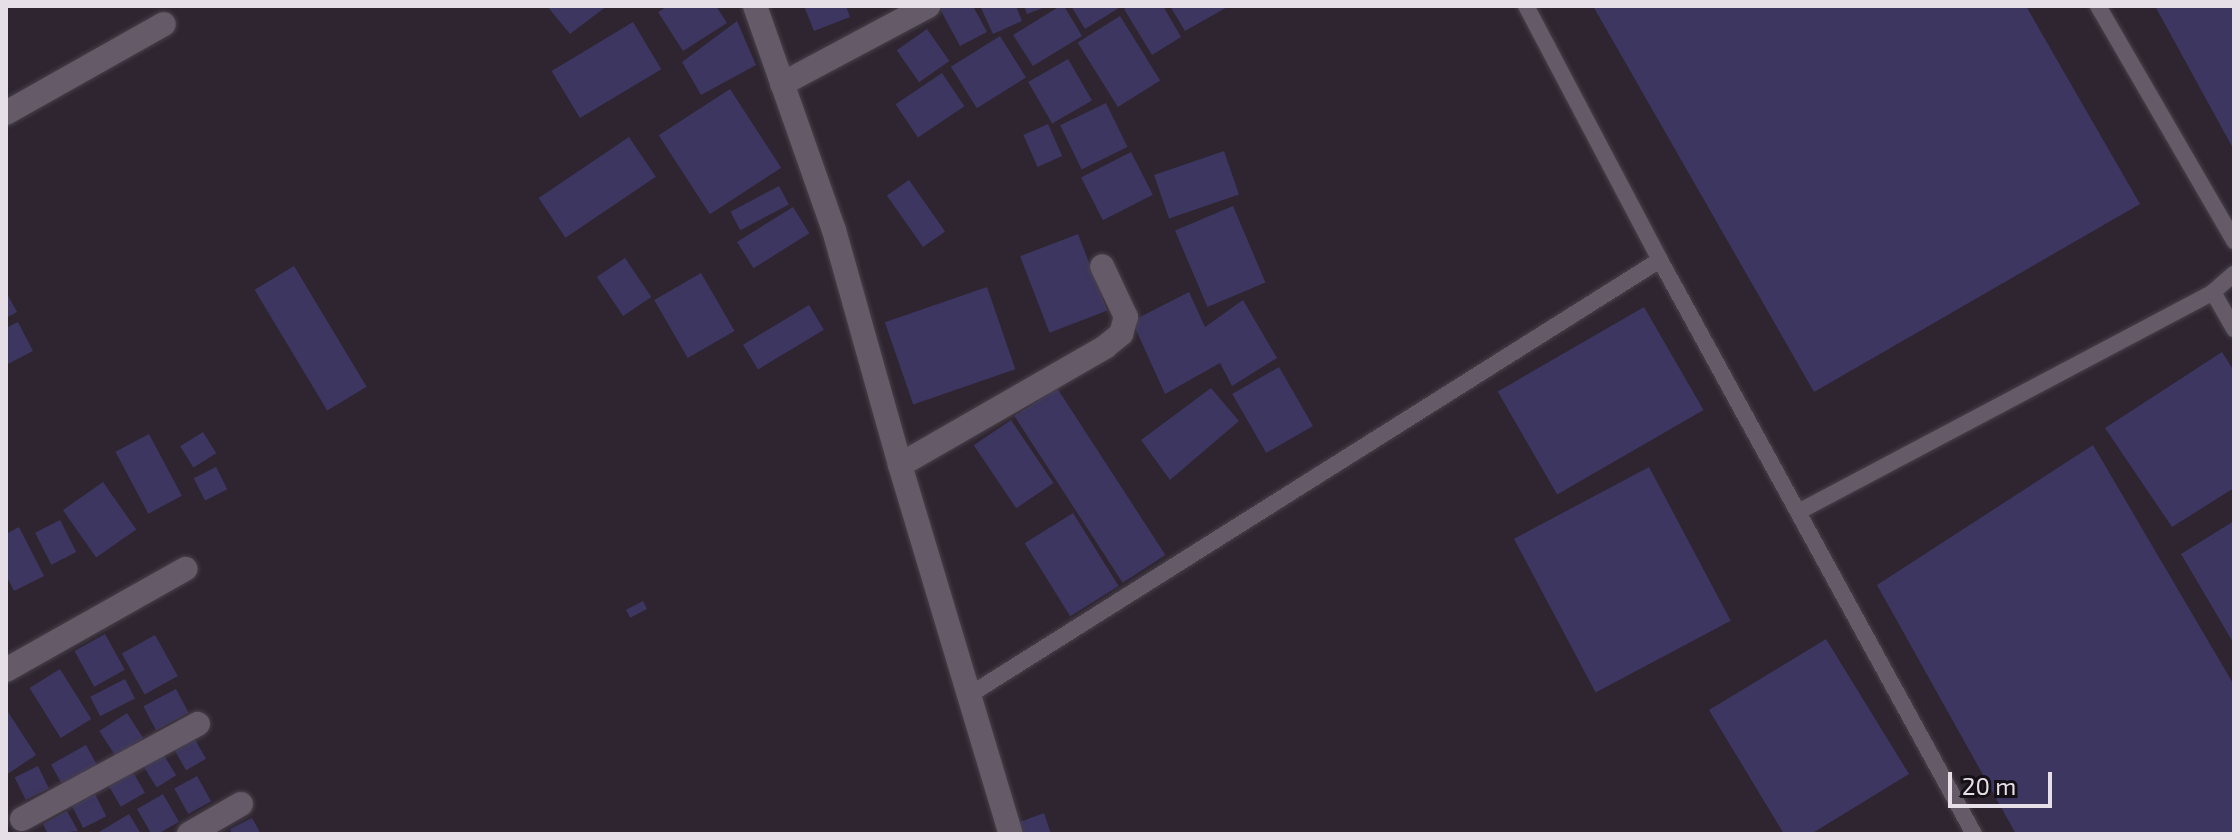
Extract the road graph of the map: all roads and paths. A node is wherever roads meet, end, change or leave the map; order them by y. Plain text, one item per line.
1 (755, 6) edge
2 (928, 6) edge
3 (1526, 6) edge
4 (2098, 6) edge
5 (164, 24) dead end
6 (782, 84) junction
7 (6, 113) edge
8 (2234, 241) edge
9 (1660, 260) junction
10 (1102, 266) dead end
11 (2234, 274) edge
12 (2213, 292) junction
13 (2234, 329) edge
14 (900, 465) junction
15 (1800, 511) junction
16 (185, 569) dead end
17 (6, 670) edge
18 (971, 694) junction
19 (198, 724) dead end
20 (241, 804) dead end
21 (20, 824) edge
22 (189, 834) edge
23 (1011, 834) edge
24 (1974, 834) edge

1 - 6 street
2 - 6 street
3 - 9 lane
4 - 8 lane
5 - 7 street
6 - 14 street
9 - 15 lane
9 - 18 lane
10 - 14 street
11 - 12 lane
12 - 13 lane
12 - 15 lane
14 - 18 street
15 - 24 lane
16 - 17 street
18 - 23 street
19 - 21 street
20 - 22 street

